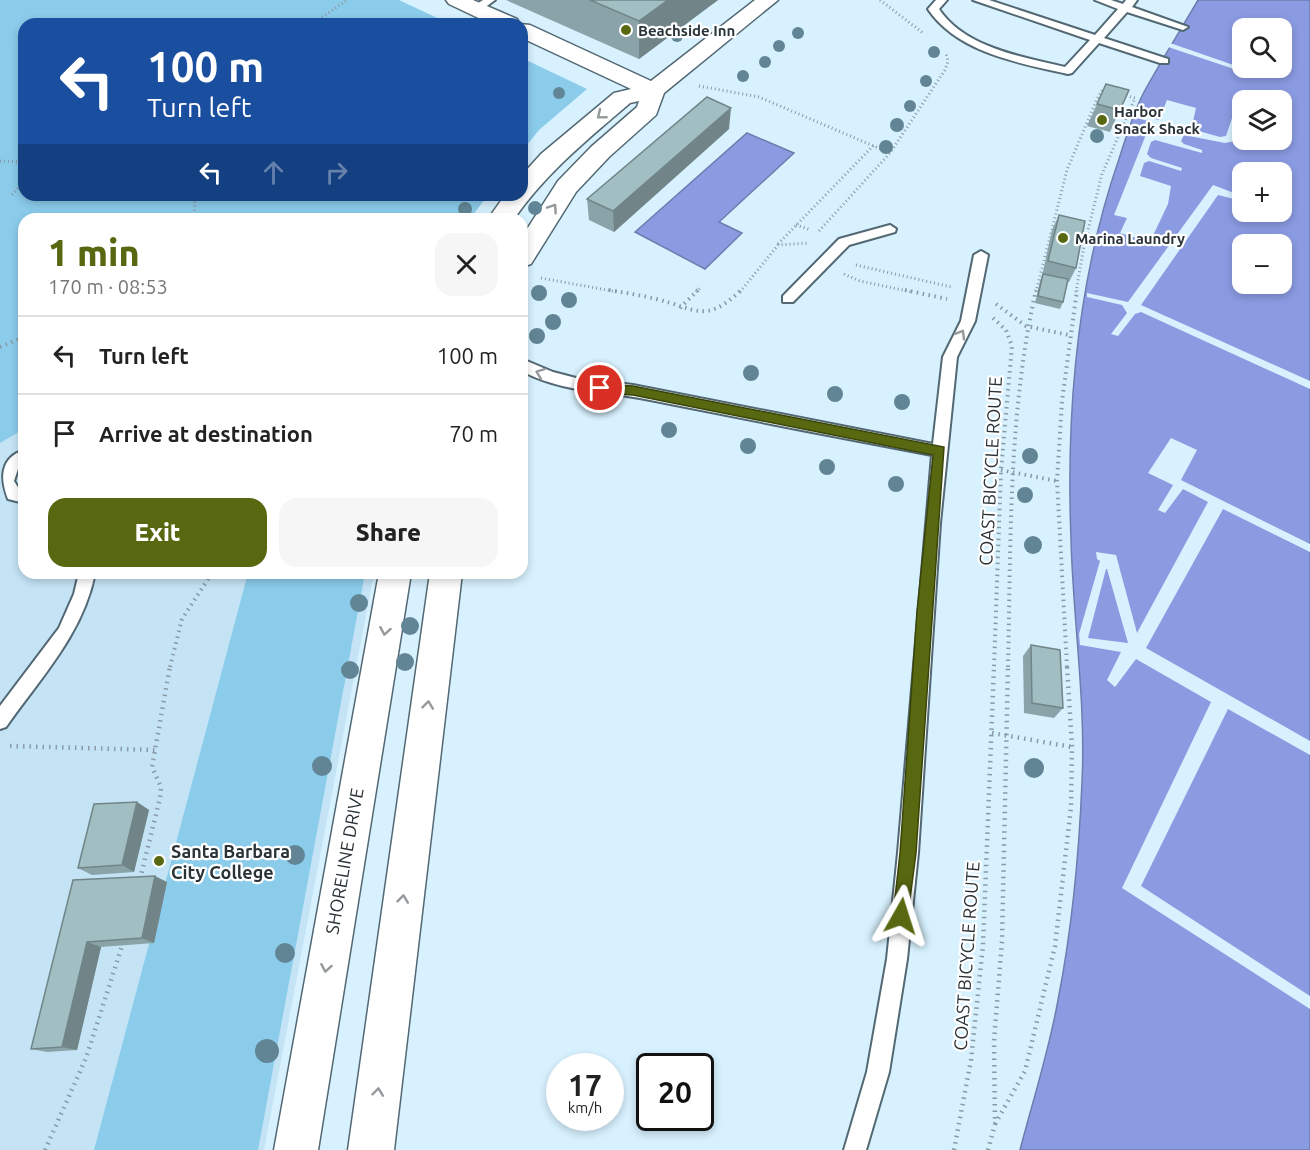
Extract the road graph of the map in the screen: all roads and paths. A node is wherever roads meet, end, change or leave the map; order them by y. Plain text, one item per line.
1 (347, 0) edge
2 (768, 0) edge
3 (880, 0) edge
4 (942, 0) edge
5 (978, 0) edge
6 (1100, 0) edge
7 (474, 3) edge
8 (1129, 4) edge
9 (321, 18) edge
10 (498, 18) edge
11 (1183, 27) dead end
12 (528, 33) edge
13 (925, 34) dead end
14 (1100, 39) junction
15 (942, 46) dead end
16 (1164, 61) dead end
17 (701, 87) dead end
18 (653, 90) junction
19 (874, 145) junction
20 (890, 153) junction
21 (0, 161) edge
22 (18, 162) edge
23 (528, 184) edge
24 (18, 188) edge
25 (12, 195) dead end
26 (796, 225) junction
27 (890, 229) dead end
28 (811, 230) dead end
29 (778, 245) junction
30 (981, 255) dead end
31 (850, 260) dead end
32 (826, 261) junction
33 (528, 267) edge
34 (952, 287) dead end
35 (700, 288) dead end
36 (788, 299) dead end
37 (990, 300) dead end
38 (971, 306) junction
39 (680, 308) junction
40 (1026, 326) junction
41 (1069, 335) junction
42 (18, 340) edge
43 (0, 347) edge
44 (528, 368) edge
45 (940, 451) junction
46 (18, 460) edge
47 (1001, 470) junction
48 (1013, 472) junction
49 (1058, 480) junction
50 (18, 495) edge
51 (86, 579) edge
52 (208, 579) edge
53 (394, 579) edge
54 (445, 579) edge
55 (0, 721) edge
56 (992, 733) junction
57 (1006, 736) junction
58 (0, 746) edge
59 (1072, 747) junction
60 (156, 750) junction
61 (138, 884) edge
62 (122, 946) edge
63 (995, 1124) junction
64 (45, 1150) edge
65 (296, 1150) edge
66 (370, 1150) edge
67 (855, 1150) edge
68 (954, 1150) edge
69 (988, 1150) edge

1 - 9 path
2 - 18 main road
3 - 13 path
4 - 14 lane
5 - 14 lane
6 - 8 lane
7 - 10 main road
8 - 11 lane
8 - 14 lane
12 - 18 main road
14 - 16 lane
15 - 20 path
17 - 19 path
18 -> 23 main road
33 -> 18 main road
19 - 20 path
19 - 26 path
20 - 29 path
21 - 22 path
24 - 25 path
26 - 28 path
26 - 29 path
27 - 32 lane
29 - 39 path
30 - 38 lane
31 - 34 path
32 - 36 lane
32 - 38 path, COAST BICYCLE ROUTE
33 - 39 path
35 - 39 path
37 - 40 path
45 -> 38 lane
38 - 47 path, COAST BICYCLE ROUTE
40 - 41 path
40 - 41 path
40 - 48 path
41 - 49 path
42 - 43 path
45 -> 44 lane
45 - 67 lane
46 - 50 lane
47 - 48 path
47 - 56 path, COAST BICYCLE ROUTE
48 - 49 path
48 - 57 path
49 - 59 path
51 - 55 lane
52 - 60 path
53 -> 65 main road, SHORELINE DRIVE
66 -> 54 main road
56 - 57 path
56 - 68 path, COAST BICYCLE ROUTE
57 - 59 path
57 - 63 path
58 - 60 path
59 - 63 path
60 - 61 path
62 - 64 path
63 - 69 path

